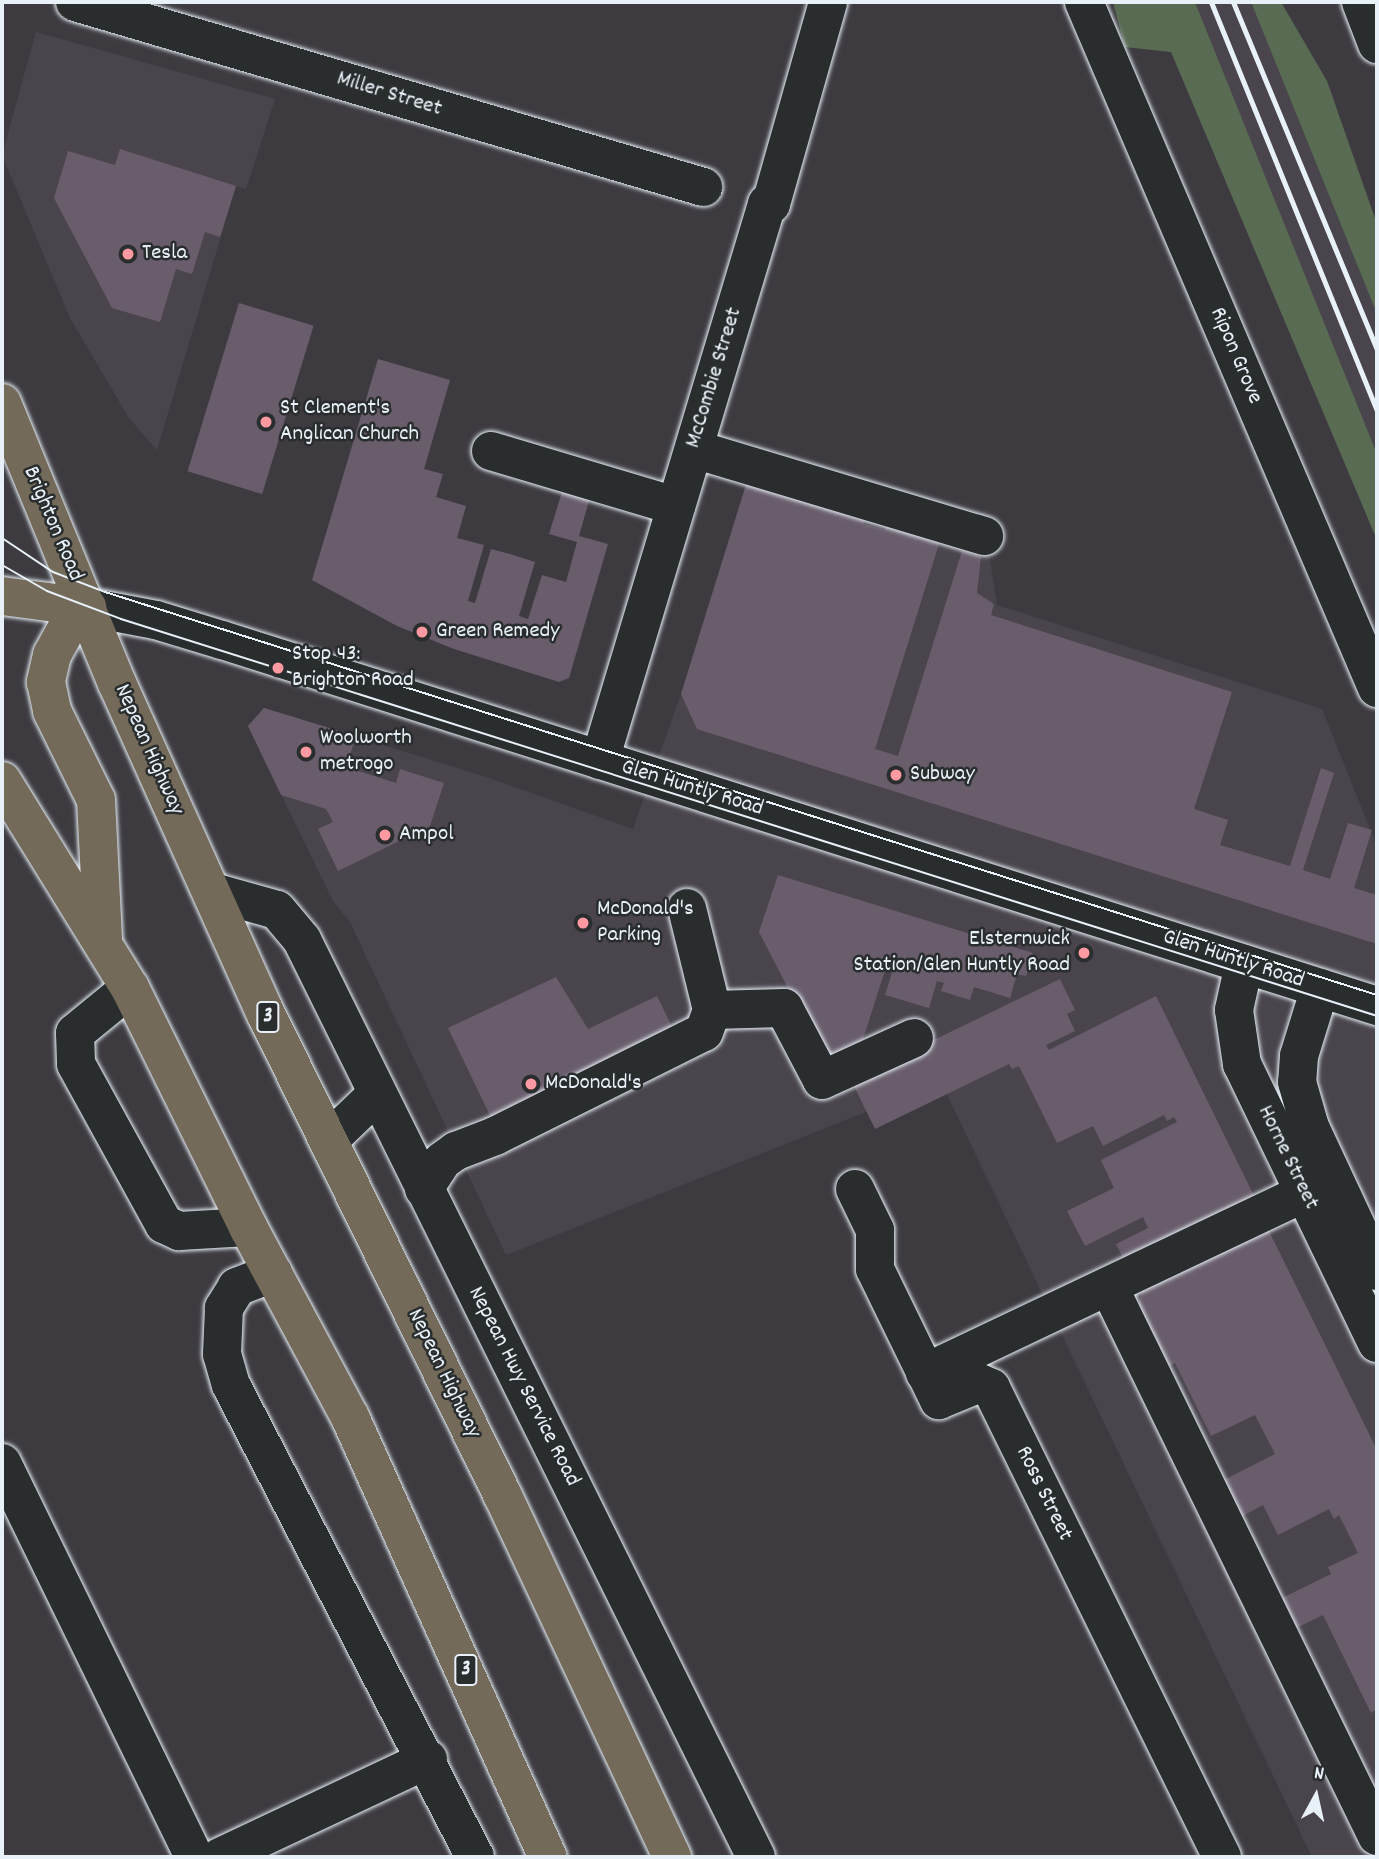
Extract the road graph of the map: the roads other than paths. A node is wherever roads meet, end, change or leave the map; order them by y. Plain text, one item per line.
1 (75, 2) edge
2 (828, 2) edge
3 (1086, 7) edge
4 (704, 187) dead end
5 (2, 403) edge
6 (694, 449) junction
7 (491, 451) dead end
8 (676, 506) junction
9 (984, 536) dead end
10 (2, 596) edge
11 (84, 606) junction
12 (1377, 688) edge
13 (600, 760) junction
14 (2, 781) edge
15 (212, 892) junction
16 (687, 908) dead end
17 (103, 942) junction
18 (1244, 964) junction
19 (130, 988) junction
20 (1320, 988) junction
21 (1377, 1006) edge
22 (712, 1010) junction
23 (914, 1038) dead end
24 (376, 1095) junction
25 (329, 1140) junction
26 (1319, 1186) junction
27 (424, 1189) junction
28 (855, 1189) dead end
29 (248, 1227) junction
30 (1377, 1271) edge
31 (273, 1273) junction
32 (1109, 1287) junction
33 (1377, 1343) edge
34 (925, 1373) junction
35 (2, 1463) edge
36 (428, 1759) junction
37 (1377, 1836) edge
38 (194, 1857) edge
39 (220, 1857) edge
40 (475, 1857) edge
41 (548, 1857) edge
42 (672, 1857) edge
43 (756, 1857) edge
44 (1222, 1857) edge

1 - 4 street, Miller Street
2 - 6 street, McCombie Street
3 - 12 street, Ripon Grove
5 - 11 main road, Brighton Road / 3
6 - 8 street, McCombie Street
6 - 9 street
7 - 8 street
8 - 13 street, McCombie Street
10 - 11 main road, Glen Huntly Road
11 - 13 street, Glen Huntly Road
11 - 15 main road, Nepean Highway / 3
11 - 17 main road
13 - 18 street, Glen Huntly Road
14 - 17 main road, 3
15 - 24 street, Nepean Hwy Service Road
15 - 25 main road, Nepean Highway / 3
16 - 22 street
17 - 19 main road, 3
18 - 20 street, Glen Huntly Road
18 - 26 street, Horne Street
19 - 29 main road, 3
19 - 29 street
20 - 21 street, Glen Huntly Road
20 - 26 street, Horne Street
22 - 23 street
22 - 27 street
24 - 25 street
24 - 27 street, Nepean Hwy Service Road
25 - 42 main road, Nepean Highway / 3
26 - 30 street, Horne Street
26 - 32 street
26 - 33 street, Horne Street
27 - 43 street, Nepean Hwy Service Road
28 - 34 street, Ross Street
29 - 31 main road, 3
31 - 36 street
31 - 41 main road, 3
32 - 34 street
32 - 37 street
34 - 44 street, Ross Street
35 - 38 street
36 - 39 street
36 - 40 street

